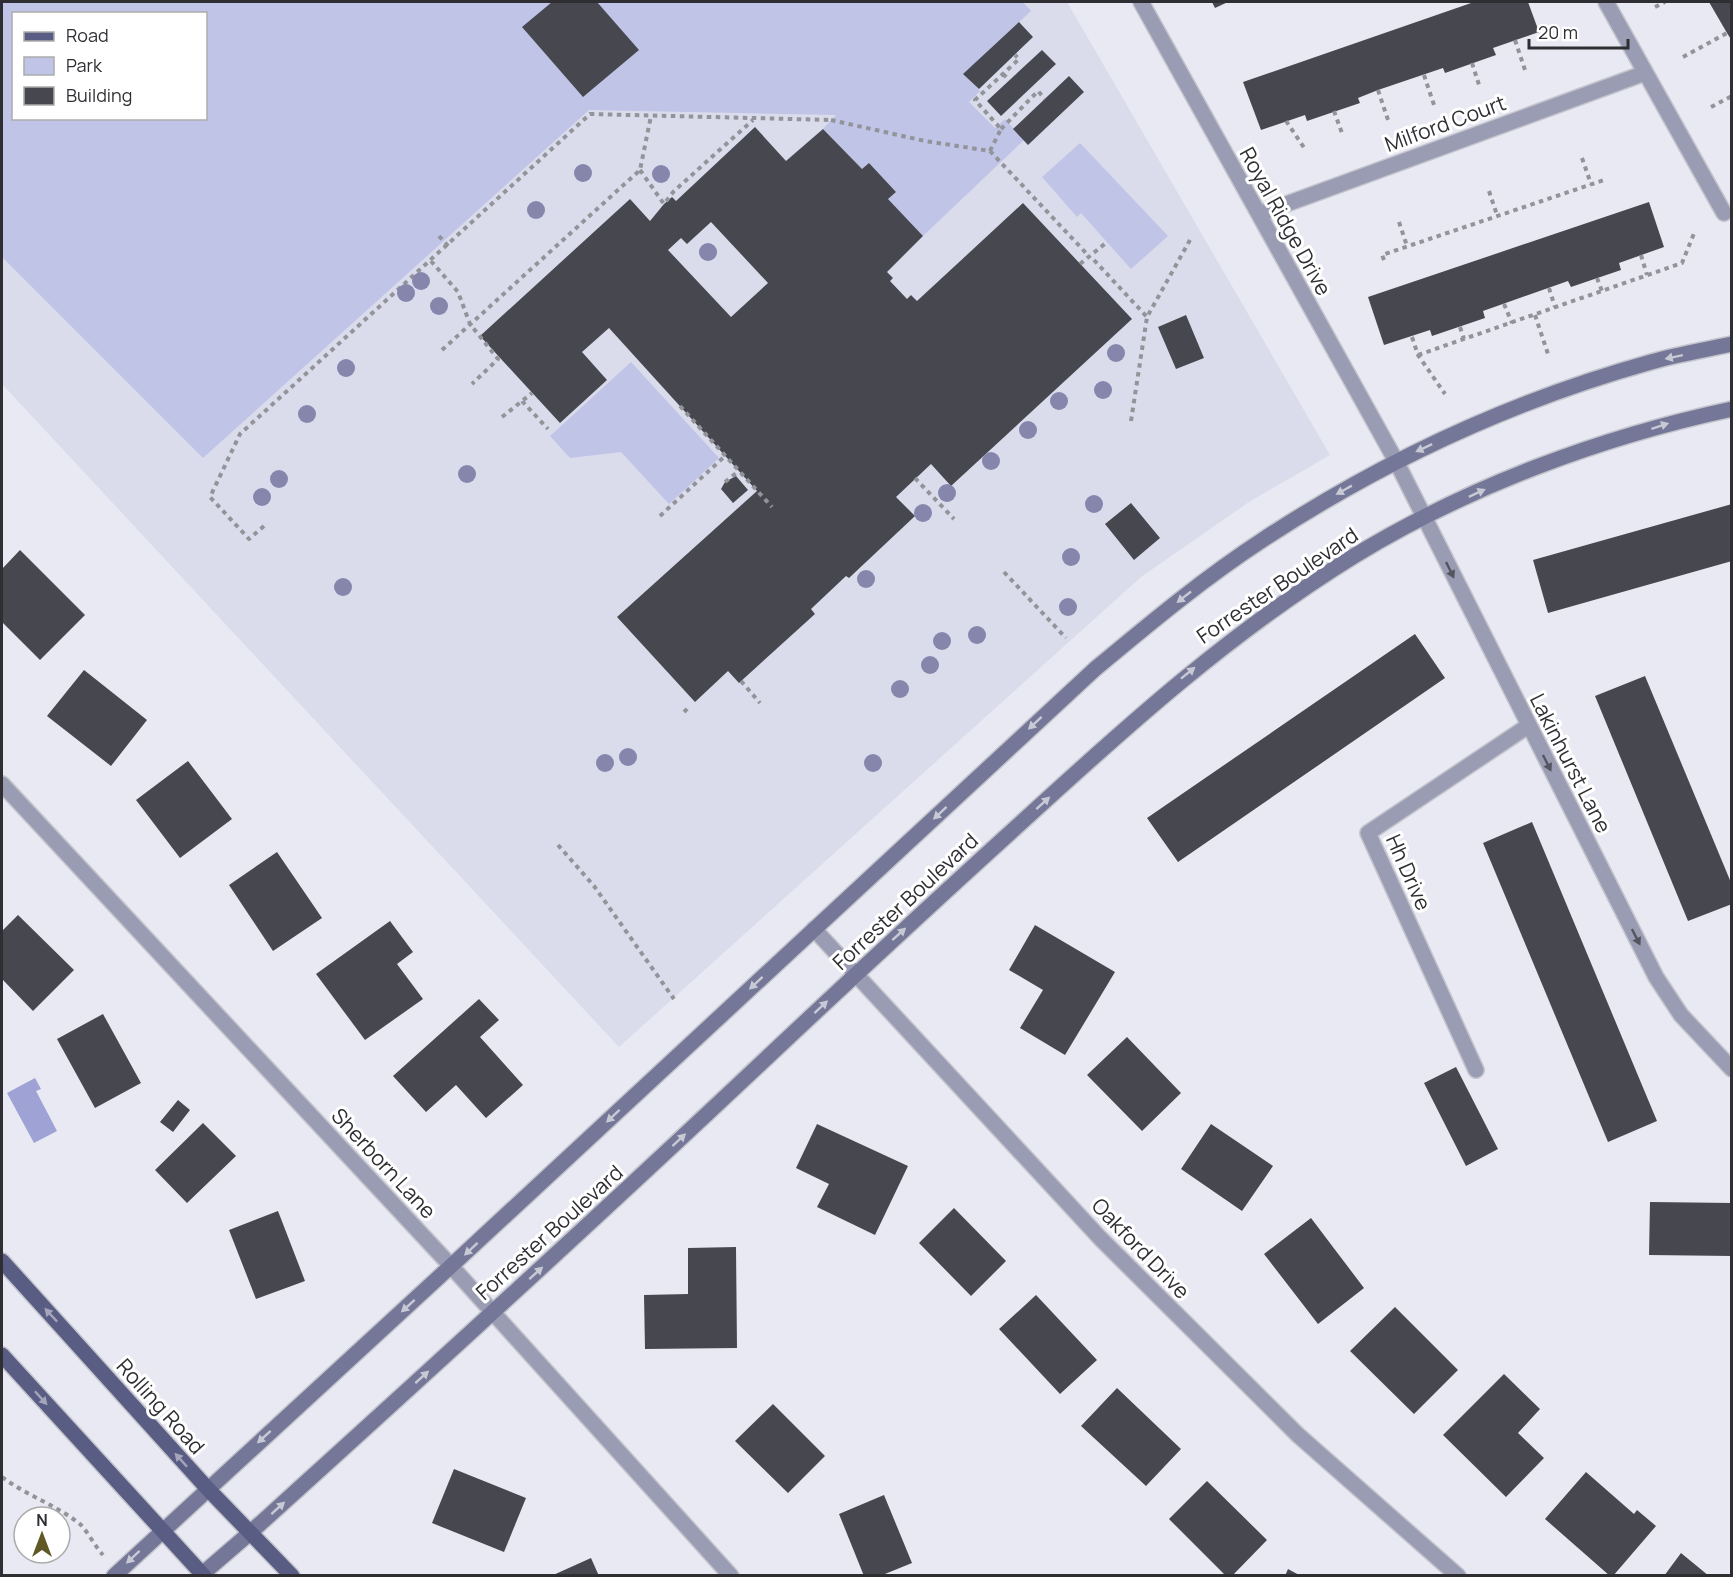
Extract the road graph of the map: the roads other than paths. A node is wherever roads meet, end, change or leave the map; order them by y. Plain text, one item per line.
1 (1141, 2) edge
2 (1606, 2) edge
3 (1645, 73) junction
4 (1724, 213) dead end
5 (1259, 214) junction
6 (1731, 344) edge
7 (1731, 409) edge
8 (1396, 461) junction
9 (1424, 518) junction
10 (1528, 726) junction
11 (2, 784) edge
12 (814, 929) junction
13 (856, 974) junction
14 (1731, 1069) edge
15 (1476, 1070) dead end
16 (2, 1261) edge
17 (452, 1266) junction
18 (493, 1312) junction
19 (2, 1355) edge
20 (207, 1488) junction
21 (161, 1531) junction
22 (251, 1532) junction
23 (116, 1573) edge
24 (202, 1575) edge
25 (292, 1575) edge
26 (731, 1575) edge
27 (1458, 1575) edge

1 - 5 street, Royal Ridge Drive
2 - 3 street
3 - 4 street
3 - 5 street, Milford Court
5 - 8 street, Royal Ridge Drive
6 -> 8 street, Forrester Boulevard
9 -> 7 street, Forrester Boulevard
8 - 9 street, Lakinhurst Lane
8 -> 12 street, Forrester Boulevard
9 -> 10 street, Lakinhurst Lane
13 -> 9 street, Forrester Boulevard
10 -> 14 street, Lakinhurst Lane
10 - 15 street, Hh Drive
11 - 17 street, Sherborn Lane
12 - 13 street, Oakford Drive
12 -> 17 street, Forrester Boulevard
18 -> 13 street, Forrester Boulevard
13 - 27 street, Oakford Drive
20 -> 16 main road, Rolling Road
17 - 18 street, Sherborn Lane
17 -> 20 street, Forrester Boulevard
22 -> 18 street, Forrester Boulevard
18 - 26 street, Sherborn Lane
19 -> 21 main road
20 - 21 street, Forrester Boulevard
20 - 22 main road, Rolling Road
21 -> 23 street, Forrester Boulevard
21 - 24 main road
22 - 24 street, Forrester Boulevard
22 - 25 main road, Rolling Road

